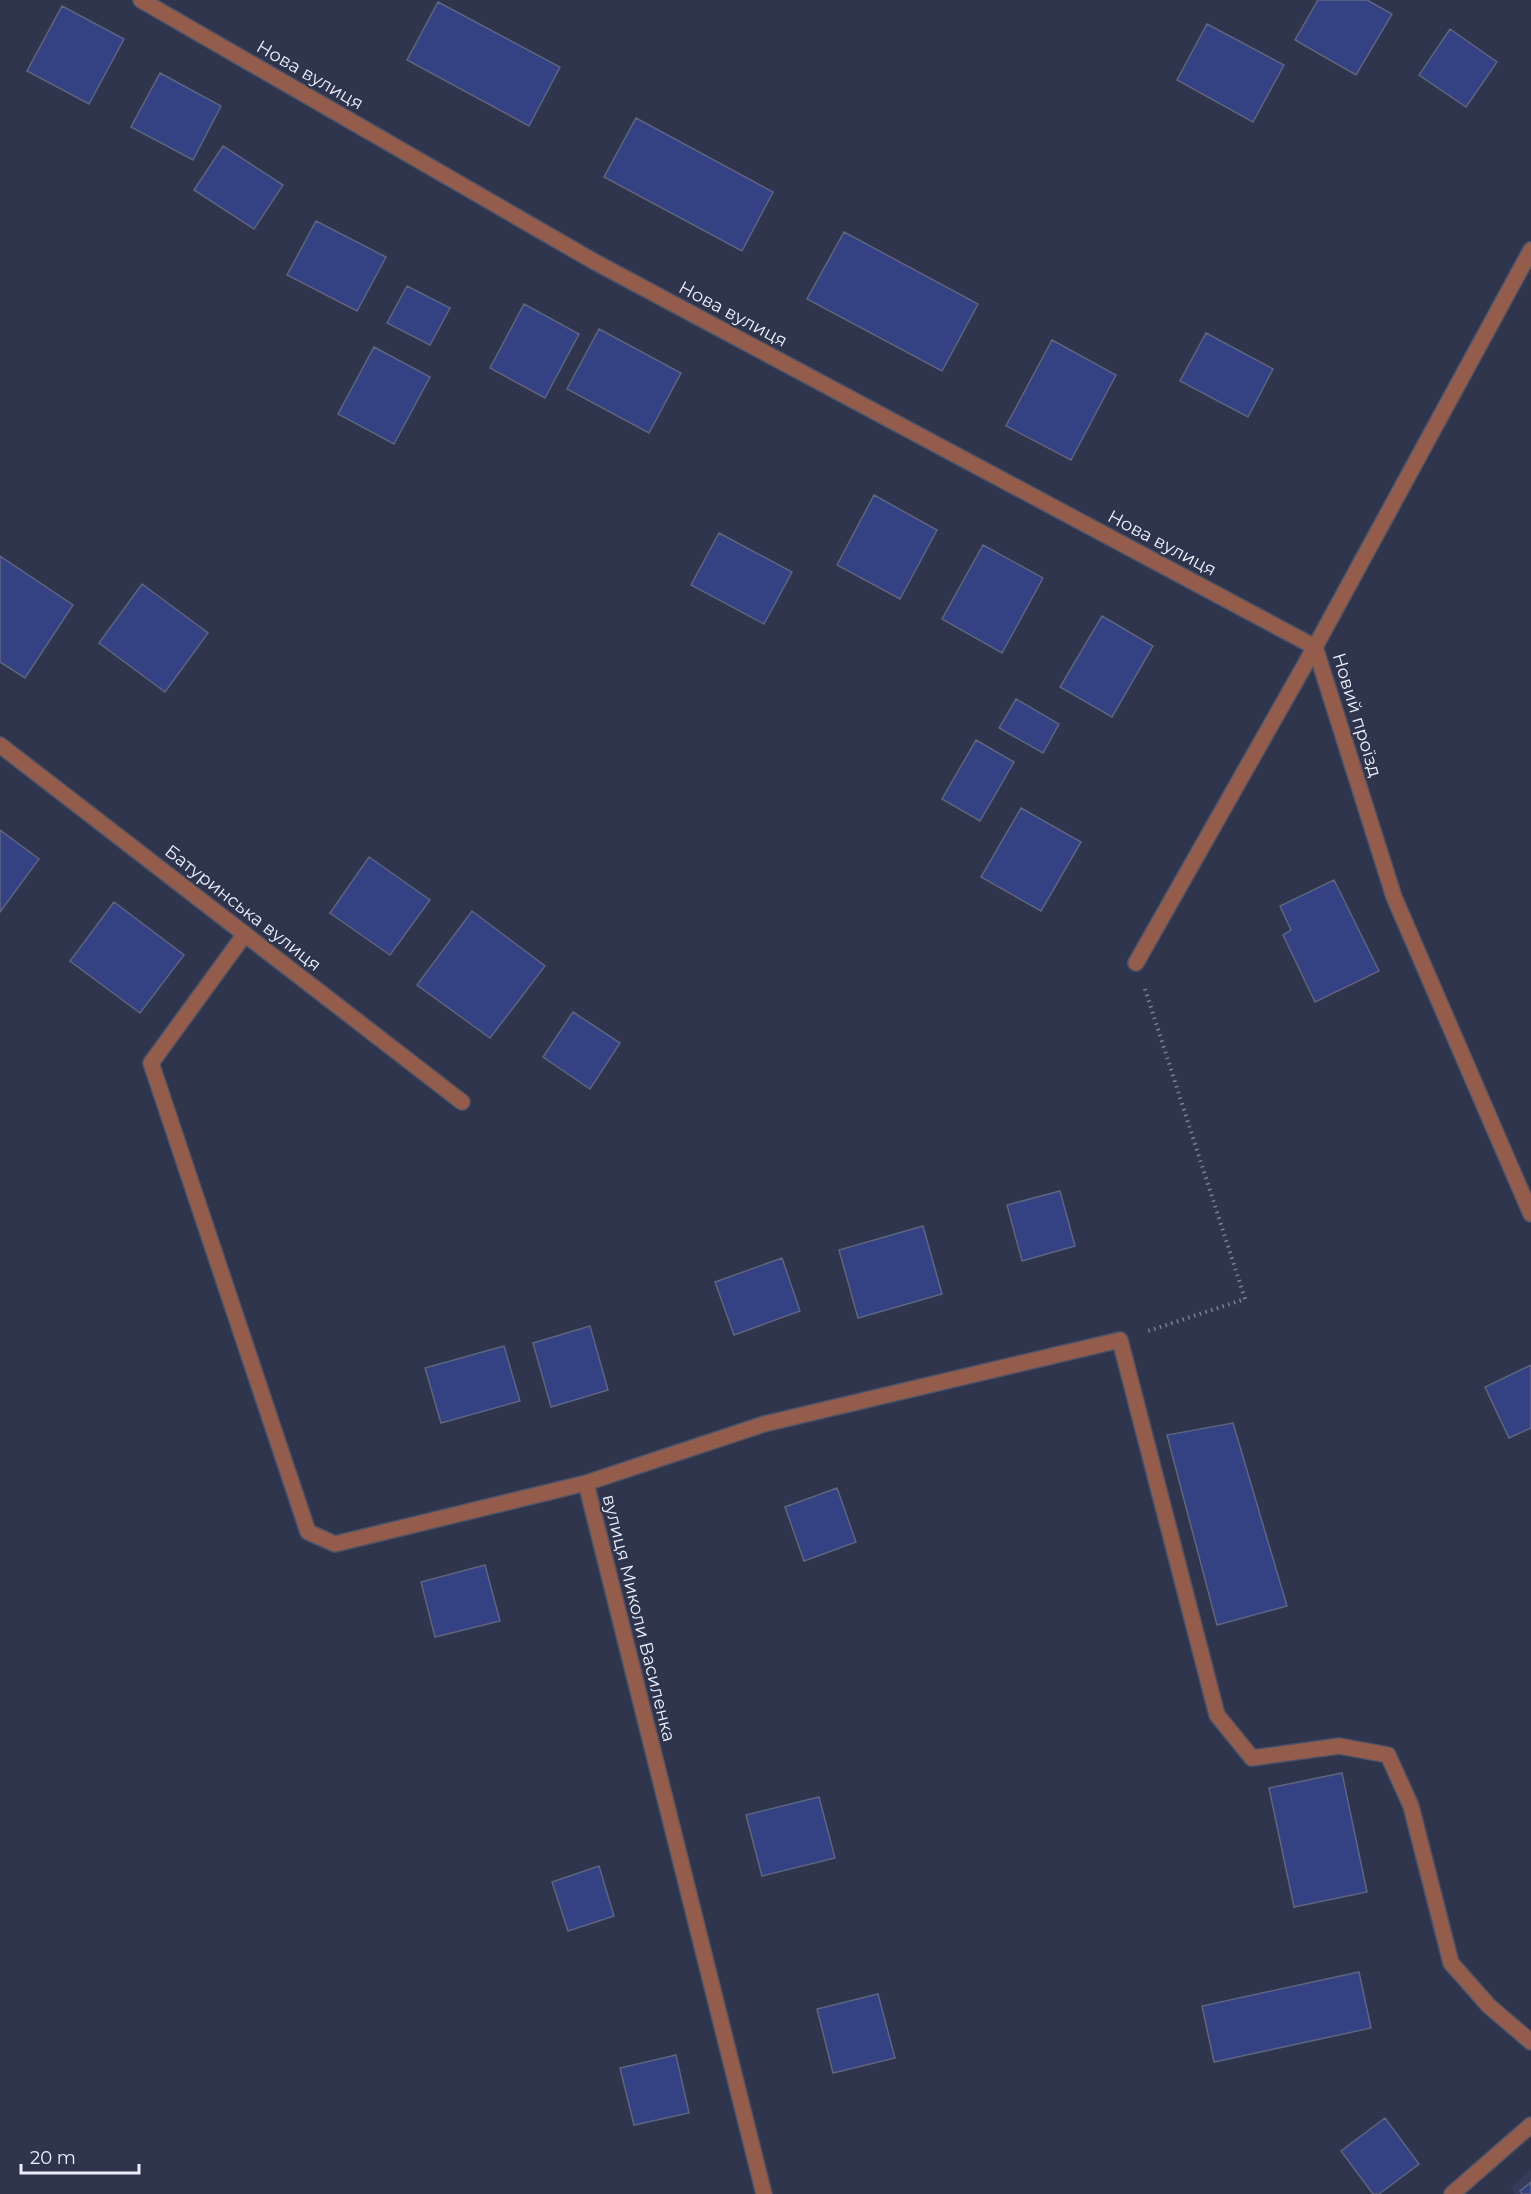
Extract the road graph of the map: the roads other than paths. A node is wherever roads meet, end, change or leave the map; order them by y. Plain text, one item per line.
1 (141, 0) edge
2 (1531, 250) edge
3 (1316, 647) junction
4 (0, 745) edge
5 (245, 934) junction
6 (1136, 963) road end
7 (462, 1102) dead end
8 (1531, 1214) edge
9 (586, 1483) junction
10 (1531, 2042) edge
11 (1531, 2125) edge
12 (764, 2194) edge
13 (1452, 2194) edge

1 - 3 street, Нова вулиця
2 - 3 street, Новий проїзд
3 - 6 street
3 - 8 street, Новий проїзд
4 - 5 street, Батуринська вулиця
5 - 7 street, Батуринська вулиця
5 - 9 street
9 - 10 street, вулиця Миколи Василенка
9 - 12 street, вулиця Миколи Василенка
11 - 13 street

